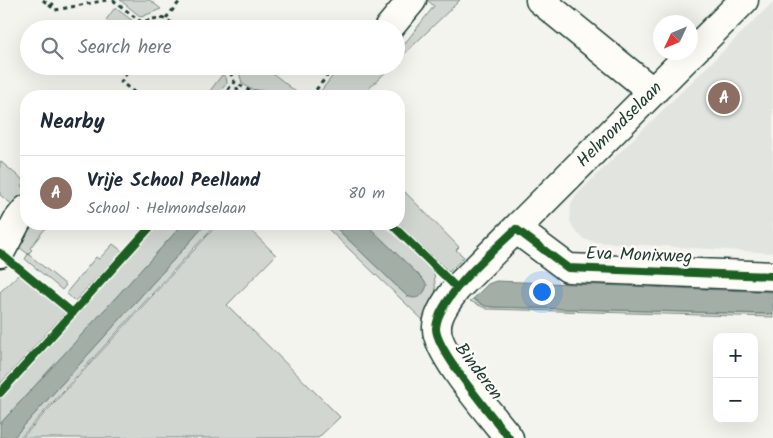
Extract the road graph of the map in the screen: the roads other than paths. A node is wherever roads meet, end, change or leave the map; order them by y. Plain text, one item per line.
1 (412, 0) edge
2 (744, 0) edge
3 (548, 2) edge
4 (395, 20) edge
5 (653, 92) junction
6 (14, 213) edge
7 (516, 229) junction
8 (0, 253) edge
9 (773, 276) edge
10 (509, 438) edge

1 - 4 street
2 - 5 street, Helmondselaan
3 - 5 street
5 - 7 street, Helmondselaan
6 - 8 street
7 - 9 street, Eva Monixweg
7 - 10 street, Binderen

